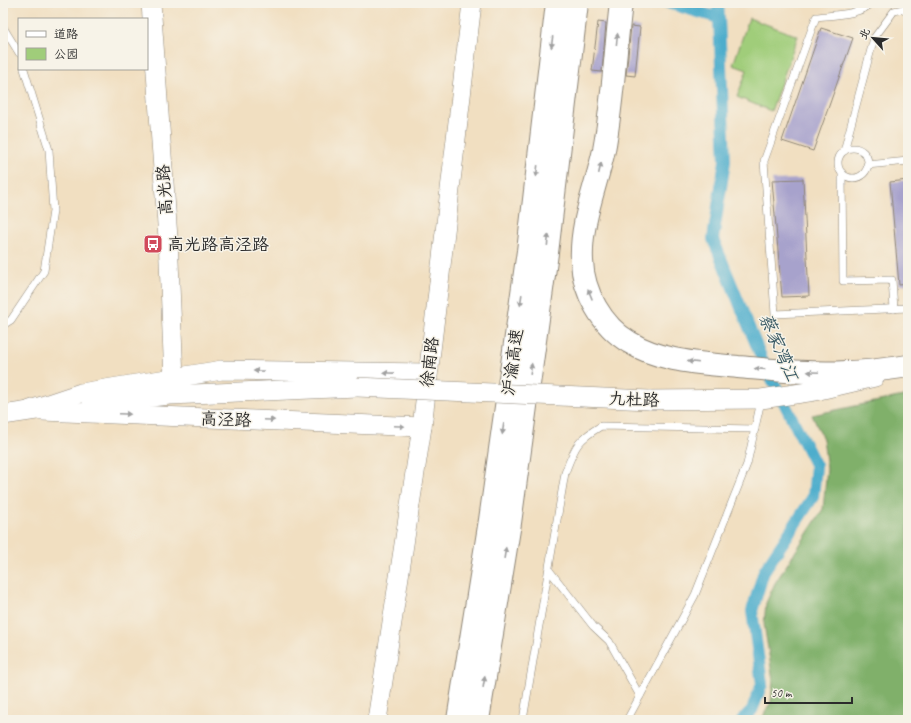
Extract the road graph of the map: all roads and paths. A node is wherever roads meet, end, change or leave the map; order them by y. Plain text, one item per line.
1 (151, 3) edge
2 (472, 3) edge
3 (557, 3) edge
4 (577, 3) edge
5 (870, 4) edge
6 (620, 6) edge
7 (908, 8) edge
8 (3, 27) edge
9 (18, 51) edge
10 (24, 70) edge
11 (844, 151) junction
12 (908, 161) edge
13 (867, 165) junction
14 (842, 173) junction
15 (908, 308) edge
16 (894, 309) junction
17 (3, 325) edge
18 (908, 366) edge
19 (908, 370) edge
20 (428, 373) junction
21 (174, 378) junction
22 (357, 387) joint
23 (761, 399) junction
24 (30, 410) junction
25 (3, 415) edge
26 (422, 427) junction
27 (755, 429) junction
28 (549, 570) junction
29 (640, 696) junction
30 (377, 720) edge
31 (458, 720) edge
32 (478, 720) edge
33 (523, 720) edge
34 (627, 720) edge

1 - 21 street, 高光路
2 - 20 street, 徐南路
3 -> 31 highway, 沪渝高速
32 -> 4 highway, 沪渝高速
5 - 16 lane
18 -> 6 highway
7 - 11 lane
8 - 9 lane
10 - 17 lane
11 - 13 lane
11 - 14 lane
12 - 13 lane
13 - 14 lane
14 - 16 lane
15 - 16 lane
19 - 23 street, 九杜路
20 -> 21 street, 高泾路
20 - 26 street, 徐南路
21 - 24 street, 高泾路
22 - 23 street, 九杜路, bridge
22 - 24 street, 高泾路
23 - 27 lane
24 - 25 street, 高泾路
24 -> 26 street, 高泾路
26 - 30 street, 徐南路
27 - 28 lane
27 - 29 lane
28 - 29 lane
28 - 33 lane
29 - 34 lane

